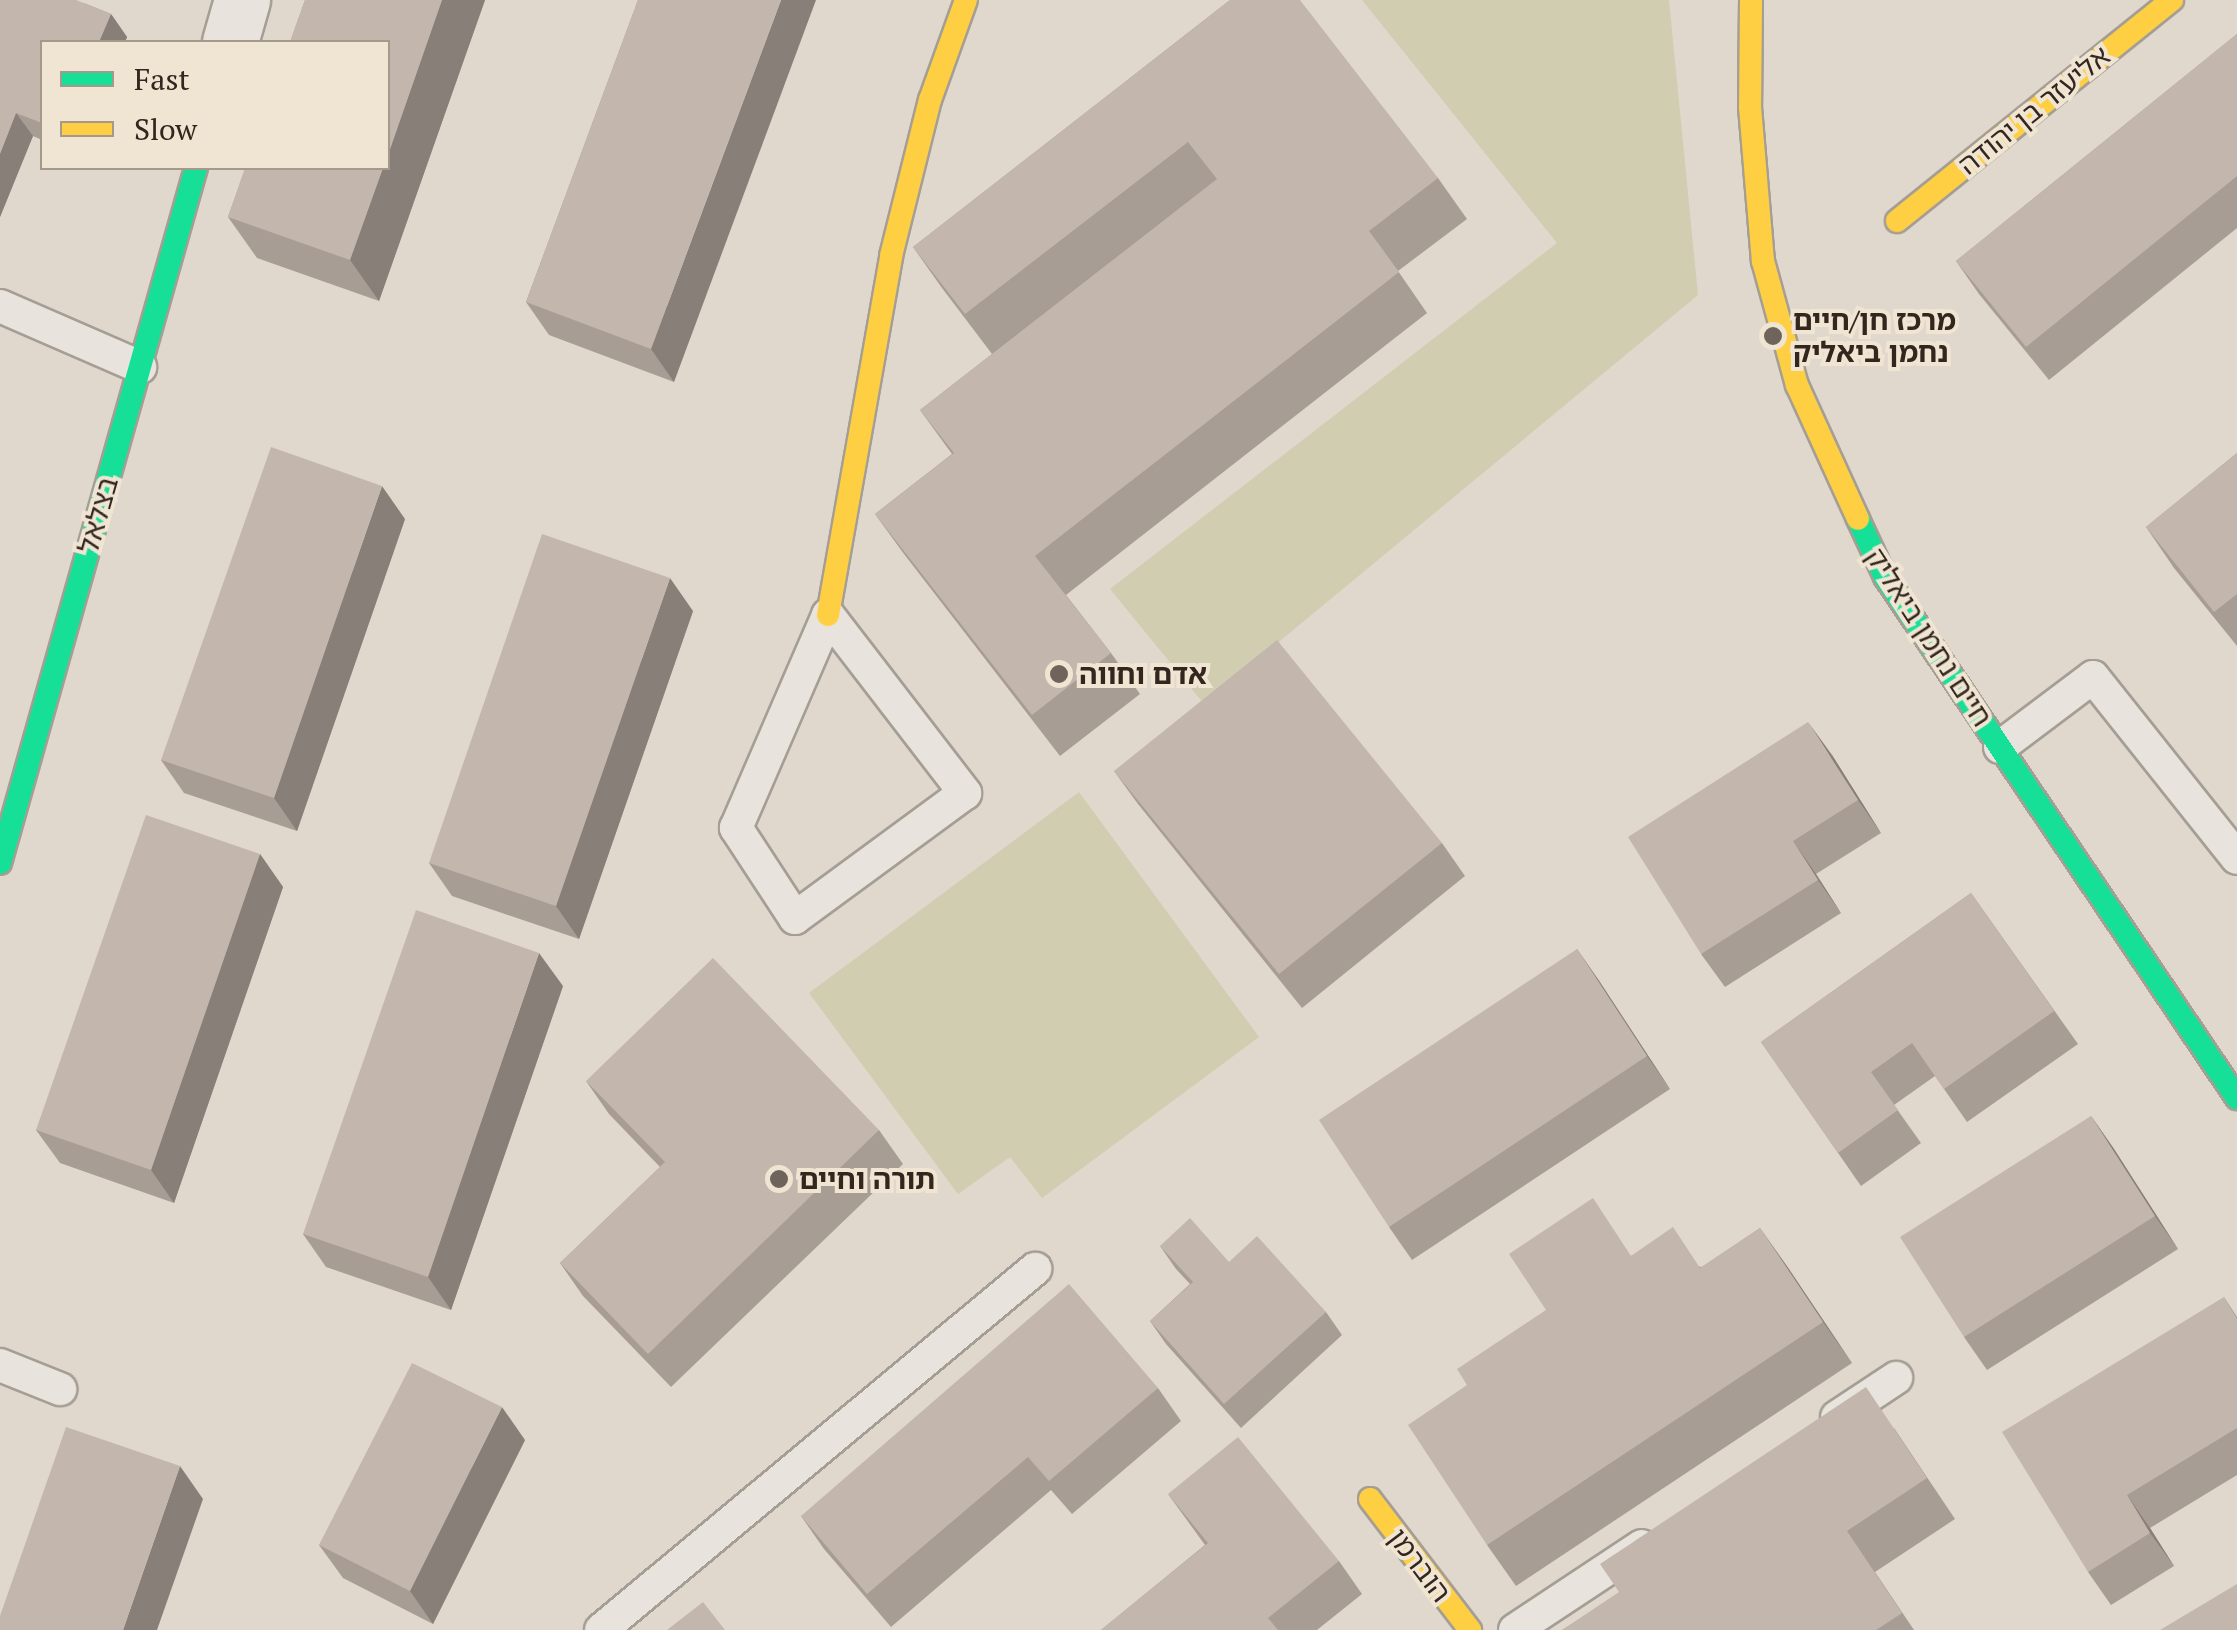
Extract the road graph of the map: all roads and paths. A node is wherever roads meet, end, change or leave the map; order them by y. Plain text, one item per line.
1 (242, 0) edge
2 (966, 0) edge
3 (1751, 0) edge
4 (2172, 0) edge
5 (231, 40) edge
6 (195, 170) edge
7 (1896, 221) dead end
8 (0, 306) edge
9 (140, 366) junction
10 (828, 615) junction
11 (2000, 747) junction
12 (9, 793) edge
13 (2237, 858) edge
14 (0, 863) edge
15 (2237, 1098) edge
16 (1035, 1269) dead end
17 (0, 1366) edge
18 (1896, 1378) dead end
19 (60, 1388) dead end
20 (1813, 1433) edge
21 (1370, 1499) dead end
22 (1664, 1531) edge
23 (601, 1630) edge
24 (1470, 1630) edge
25 (1515, 1630) edge

1 - 5 street
2 - 10 street
3 - 11 street, חיים נחמן ביאליק
4 - 7 street, אליעזר בן יהודה
6 - 9 street, בצלאל
8 - 9 lane
9 - 12 street, בצלאל
10 - 10 lane
11 - 13 lane
11 - 15 street, חיים נחמן ביאליק
12 - 14 street, בצלאל
16 - 23 lane
17 - 19 lane
18 - 20 lane
21 - 24 street, הוברמן
22 - 25 lane

